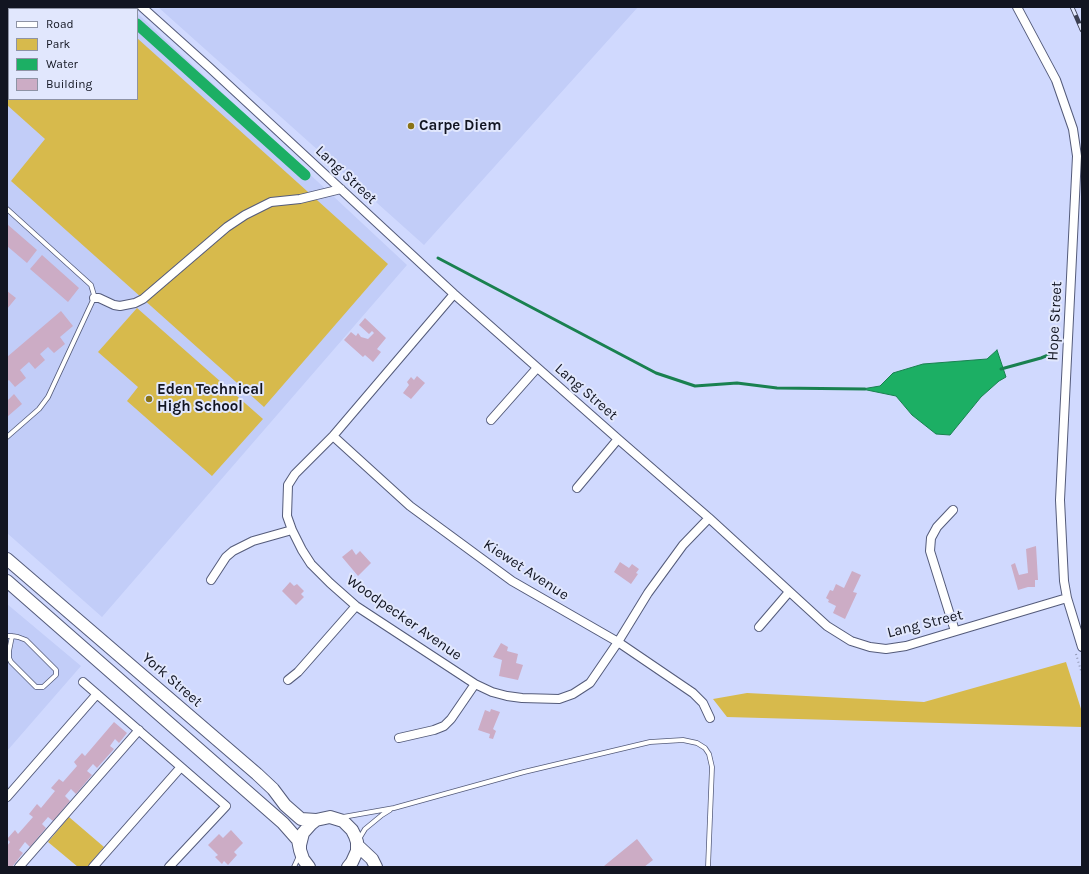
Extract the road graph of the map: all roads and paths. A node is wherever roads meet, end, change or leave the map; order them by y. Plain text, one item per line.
1 (142, 7) edge
2 (1017, 7) edge
3 (341, 189) junction
4 (7, 209) edge
5 (454, 294) junction
6 (94, 298) junction
7 (537, 368) junction
8 (491, 420) dead end
9 (333, 436) junction
10 (7, 437) edge
11 (618, 439) junction
12 (578, 488) dead end
13 (953, 510) dead end
14 (709, 518) junction
15 (292, 530) junction
16 (7, 559) edge
17 (211, 580) dead end
18 (7, 581) edge
19 (789, 592) junction
20 (1067, 598) junction
21 (356, 606) junction
22 (759, 627) dead end
23 (955, 631) junction
24 (9, 636) edge
25 (618, 642) junction
26 (1082, 647) edge
27 (288, 680) dead end
28 (84, 682) dead end
29 (475, 684) junction
30 (98, 694) junction
31 (710, 718) dead end
32 (139, 730) junction
33 (399, 738) dead end
34 (181, 766) junction
35 (7, 797) edge
36 (394, 808) junction
37 (336, 818) junction
38 (316, 820) junction
39 (357, 843) junction
40 (300, 852) junction
41 (19, 867) edge
42 (93, 867) edge
43 (169, 867) edge
44 (294, 867) edge
45 (309, 867) edge
46 (348, 867) edge
47 (376, 867) edge
48 (708, 867) edge

1 - 3 street, Lang Street
2 - 20 street, Hope Street
3 - 5 street, Lang Street
3 - 6 street
4 - 6 lane
5 - 7 street, Lang Street
5 - 9 street, Woodpecker Avenue
6 - 10 lane
7 - 8 street
7 - 11 street, Lang Street
9 - 15 street, Woodpecker Avenue
9 - 25 street, Kiewet Avenue
11 - 12 street
11 - 14 street, Lang Street
13 - 23 street
14 - 19 street, Lang Street
14 - 25 street, Woodpecker Avenue
15 - 17 street
15 - 21 street, Woodpecker Avenue
16 - 38 main road, York Street
18 - 40 main road
19 - 22 street
19 - 23 street, Lang Street
20 - 23 street, Lang Street
20 - 26 street, Hope Street
21 - 27 street
21 - 29 street, Woodpecker Avenue
24 - 24 lane
25 - 29 street, Woodpecker Avenue
25 - 31 street, Kiewet Avenue
28 - 30 street
29 - 33 street
30 - 32 street
30 - 35 street
32 - 34 street
32 - 41 street
34 - 42 street
34 - 43 street
36 - 37 lane
36 - 39 lane
36 - 48 lane
37 - 38 main road, York Street
37 - 39 main road
38 - 40 main road
39 - 46 main road
39 - 47 main road
40 - 44 lane
40 - 45 main road

